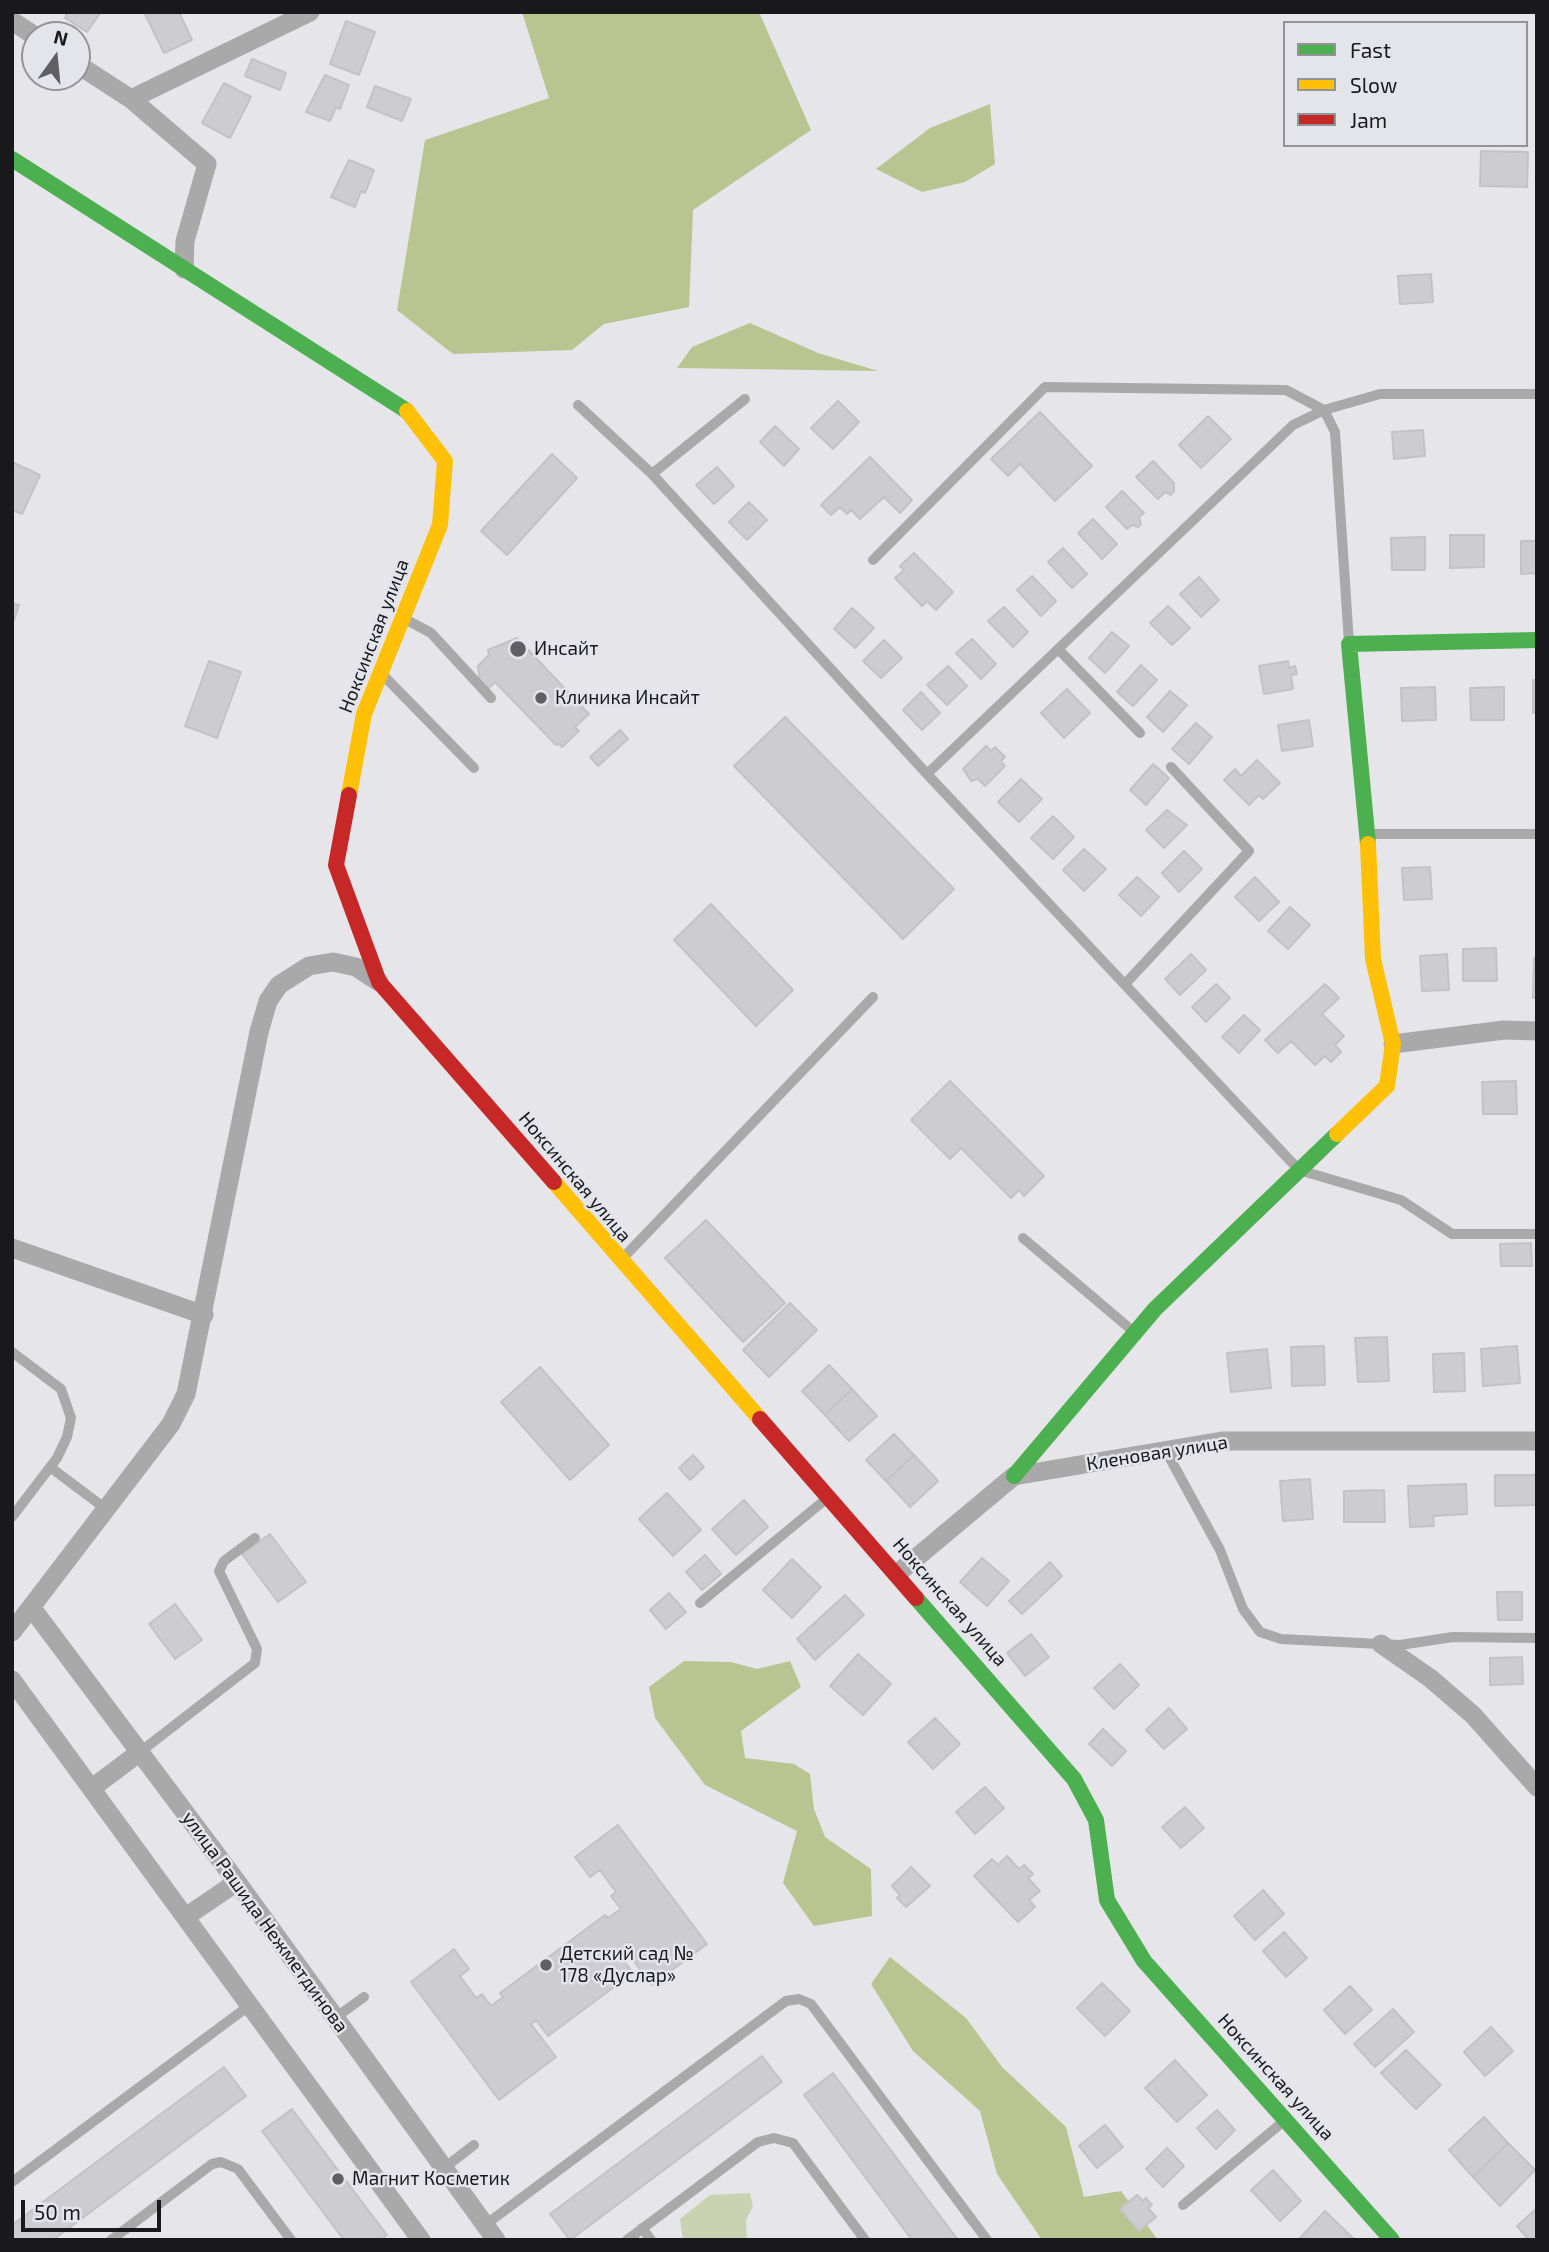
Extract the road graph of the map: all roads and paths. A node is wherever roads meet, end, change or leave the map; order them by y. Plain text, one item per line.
1 (310, 12) edge
2 (91, 73) edge
3 (131, 99) junction
4 (12, 159) edge
5 (184, 269) junction
6 (1537, 394) edge
7 (745, 399) dead end
8 (578, 405) dead end
9 (1324, 410) junction
10 (652, 474) junction
11 (873, 560) dead end
12 (401, 617) junction
13 (1537, 640) edge
14 (1349, 644) junction
15 (1059, 650) junction
16 (379, 671) junction
17 (491, 698) dead end
18 (1140, 733) dead end
19 (1171, 767) dead end
20 (474, 768) dead end
21 (927, 774) junction
22 (1368, 834) junction
23 (1537, 834) edge
24 (379, 982) junction
25 (1126, 983) junction
26 (873, 997) dead end
27 (1537, 1031) edge
28 (1394, 1044) junction
29 (1299, 1170) junction
30 (1537, 1234) edge
31 (1023, 1238) dead end
32 (12, 1248) edge
33 (620, 1262) junction
34 (204, 1315) junction
35 (1135, 1333) junction
36 (12, 1352) edge
37 (1537, 1441) edge
38 (1166, 1451) junction
39 (50, 1467) junction
40 (1014, 1476) junction
41 (829, 1497) junction
42 (106, 1509) junction
43 (12, 1517) edge
44 (255, 1538) dead end
45 (898, 1573) junction
46 (700, 1603) dead end
47 (31, 1607) junction
48 (12, 1632) edge
49 (1537, 1637) edge
50 (1381, 1644) junction
51 (12, 1680) edge
52 (139, 1752) junction
53 (1537, 1787) edge
54 (92, 1788) junction
55 (237, 1882) junction
56 (187, 1916) junction
57 (364, 1997) dead end
58 (250, 2005) junction
59 (335, 2018) junction
60 (1285, 2120) junction
61 (474, 2145) dead end
62 (444, 2168) junction
63 (12, 2182) edge
64 (1183, 2206) dead end
65 (642, 2228) junction
66 (491, 2233) edge
67 (111, 2240) edge
68 (291, 2240) edge
69 (421, 2240) edge
70 (627, 2240) edge
71 (651, 2240) edge
72 (865, 2240) edge
73 (987, 2240) edge
74 (1392, 2240) edge

1 - 3 street
2 - 3 street
3 - 5 street
4 - 5 street, Ноксинская улица
5 - 12 street, Ноксинская улица
6 - 9 lane
7 - 10 lane
8 - 10 lane
9 - 11 lane
9 - 14 lane
9 - 15 lane
10 - 21 lane
12 - 16 street, Ноксинская улица
12 - 17 lane
13 - 14 street
14 - 22 street
15 - 18 lane
15 - 21 lane
16 - 20 lane
16 - 24 street, Ноксинская улица
19 - 25 lane
21 - 25 lane
22 - 23 lane
22 - 28 street
24 - 33 street, Ноксинская улица
24 - 34 street
25 - 29 lane
26 - 33 lane
27 - 28 street
28 - 29 street
29 - 30 lane
29 - 35 street
31 - 35 lane
32 - 34 street
33 - 41 street, Ноксинская улица
34 - 42 street
35 - 40 street
36 - 39 lane
37 - 38 street, Кленовая улица
38 - 40 street, Кленовая улица
38 - 50 lane
39 - 42 lane
39 - 43 lane
40 - 45 street
41 - 45 street, Ноксинская улица
41 - 46 lane
42 - 47 street
44 - 52 lane
45 - 60 street, Ноксинская улица
47 - 48 street
47 - 52 street, улица Рашида Нежметдинова
49 - 50 lane
50 - 53 street
51 - 54 street
52 - 54 street
52 - 55 street, улица Рашида Нежметдинова
54 - 56 street
55 - 56 street
55 - 59 street, улица Рашида Нежметдинова
56 - 58 street
57 - 59 lane
58 - 63 lane
58 - 69 street
59 - 62 street, улица Рашида Нежметдинова
60 - 64 lane
60 - 74 street, Ноксинская улица
61 - 62 lane
62 - 66 street, улица Рашида Нежметдинова
65 - 70 lane
65 - 71 lane
65 - 72 lane
66 - 73 lane
67 - 68 lane

